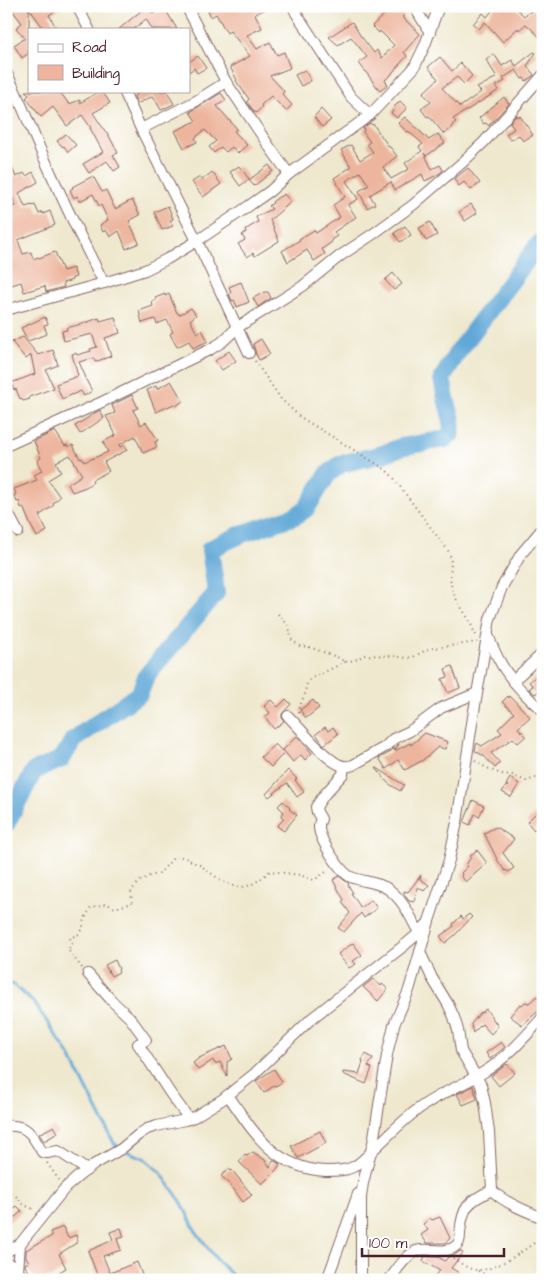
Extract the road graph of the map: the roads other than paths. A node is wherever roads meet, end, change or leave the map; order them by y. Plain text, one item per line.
1 (77, 6) edge
2 (186, 6) edge
3 (293, 6) edge
4 (414, 6) edge
5 (440, 6) edge
6 (88, 28) edge
7 (430, 33) junction
8 (6, 72) edge
9 (543, 75) edge
10 (226, 82) junction
11 (124, 92) edge
12 (370, 115) junction
13 (141, 129) junction
14 (289, 174) junction
15 (197, 241) junction
16 (104, 284) junction
17 (6, 310) edge
18 (238, 327) junction
19 (249, 353) road end
20 (6, 446) edge
21 (6, 509) edge
22 (543, 528) edge
23 (18, 532) dead end
24 (487, 634) junction
25 (543, 653) edge
26 (513, 681) junction
27 (477, 693) junction
28 (543, 710) edge
29 (288, 716) dead end
30 (344, 766) junction
31 (429, 921) junction
32 (419, 933) junction
33 (420, 952) junction
34 (88, 974) road end
35 (543, 1017) edge
36 (476, 1077) junction
37 (228, 1095) junction
38 (189, 1119) junction
39 (6, 1126) edge
40 (370, 1153) junction
41 (87, 1170) junction
42 (363, 1183) junction
43 (492, 1190) junction
44 (543, 1218) edge
45 (20, 1244) junction
46 (6, 1252) edge
47 (6, 1263) edge
48 (18, 1272) junction
49 (26, 1280) edge
50 (326, 1280) edge
51 (361, 1280) edge
52 (389, 1280) edge

1 - 6 street
2 - 10 street
3 - 12 street
4 - 7 street
5 - 7 street
7 - 12 street
8 - 16 street
9 - 18 street
10 - 13 street
10 - 14 street
11 - 13 street
12 - 14 street
13 - 15 street
14 - 15 street
15 - 16 street
15 - 18 street
16 - 17 street
18 - 19 street
18 - 20 street
21 - 23 street
22 - 24 street
24 - 26 street
24 - 27 street
25 - 26 street
26 - 28 street
27 - 30 street
27 - 31 street
29 - 30 street
30 - 32 street
31 - 32 street
31 - 33 street
32 - 37 street
33 - 36 street
33 - 40 street
34 - 38 street
35 - 36 street
36 - 40 street
36 - 43 street
37 - 38 street
37 - 40 street
38 - 41 street
39 - 41 street
40 - 42 street
41 - 45 street
42 - 50 street
42 - 51 street
43 - 44 street
43 - 52 street
45 - 46 street
45 - 48 street
47 - 48 street
48 - 49 street

